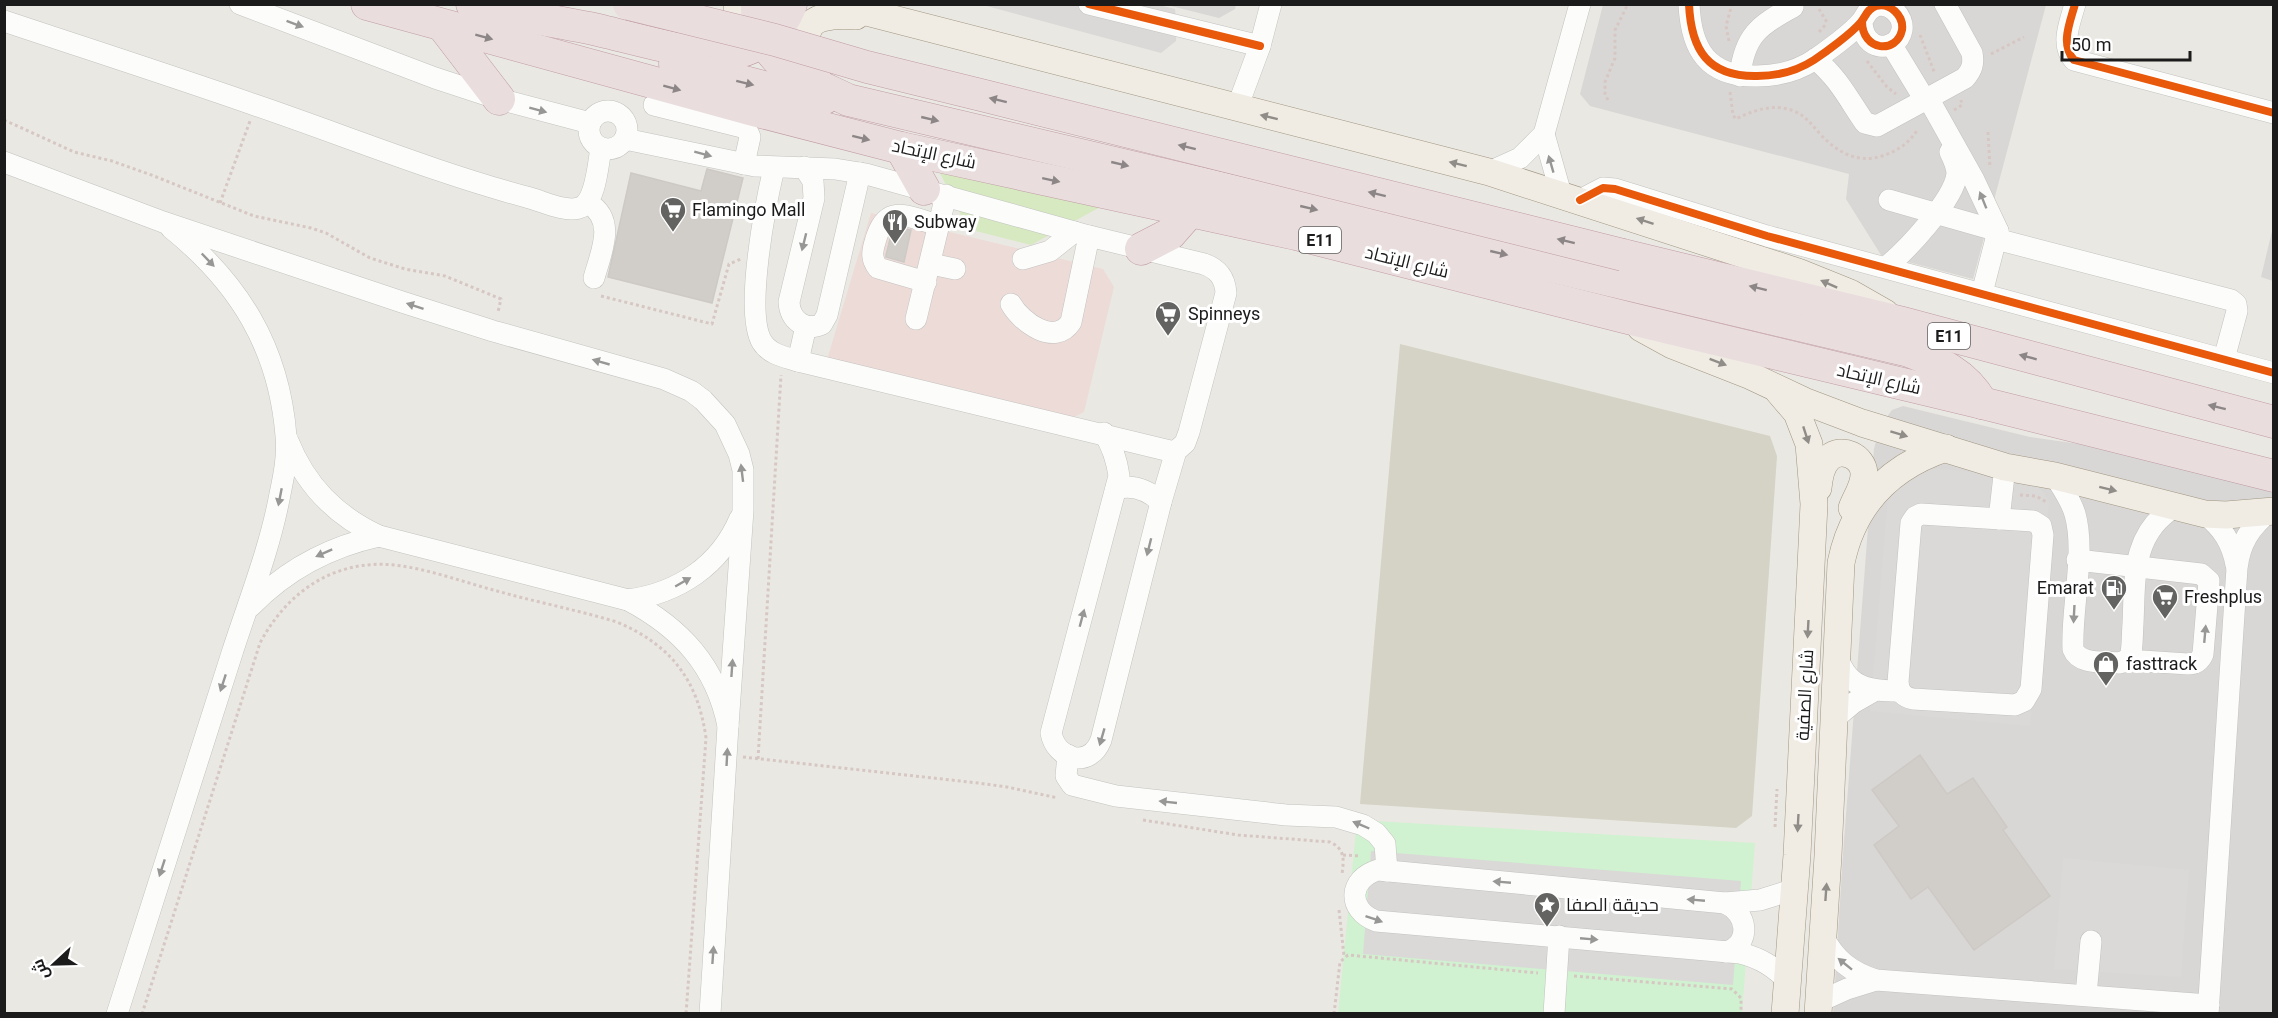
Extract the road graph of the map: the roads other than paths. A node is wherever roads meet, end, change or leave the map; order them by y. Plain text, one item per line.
1 (240, 4) edge
2 (367, 4) edge
3 (472, 4) edge
4 (629, 4) edge
5 (737, 4) edge
6 (757, 4) edge
7 (791, 4) edge
8 (835, 4) edge
9 (1089, 4) edge
10 (1271, 4) edge
11 (1580, 4) edge
12 (1689, 4) edge
13 (1945, 4) edge
14 (2075, 4) edge
15 (1893, 6) edge
16 (1793, 7) dead end
17 (875, 10) edge
18 (4, 21) edge
19 (1862, 21) junction
20 (443, 26) junction
21 (571, 26) junction
22 (764, 41) junction
23 (1891, 44) junction
24 (1260, 46) junction
25 (691, 51) junction
26 (1815, 59) junction
27 (1740, 75) junction
28 (1929, 98) junction
29 (499, 99) junction
30 (848, 100) junction
31 (654, 105) dead end
32 (1237, 108) junction
33 (2274, 113) edge
34 (590, 123) junction
35 (1544, 134) junction
36 (625, 139) junction
37 (601, 148) junction
38 (902, 148) junction
39 (4, 162) edge
40 (744, 164) junction
41 (804, 167) junction
42 (774, 168) junction
43 (1962, 170) junction
44 (1489, 172) junction
45 (860, 173) junction
46 (935, 192) junction
47 (1570, 197) junction
48 (1889, 200) dead end
49 (588, 203) junction
50 (1192, 209) junction
51 (1935, 214) junction
52 (163, 222) junction
53 (939, 225) junction
54 (1082, 234) junction
55 (1997, 235) junction
56 (1141, 249) junction
57 (1023, 259) dead end
58 (1886, 267) junction
59 (955, 269) dead end
60 (928, 273) junction
61 (594, 278) road end
62 (1982, 293) junction
63 (1011, 304) dead end
64 (1628, 318) junction
65 (916, 319) dead end
66 (1899, 322) junction
67 (806, 326) junction
68 (790, 358) junction
69 (2224, 359) junction
70 (2274, 373) edge
71 (1774, 387) junction
72 (1982, 403) junction
73 (2274, 422) edge
74 (1104, 434) junction
75 (287, 438) junction
76 (1946, 448) junction
77 (1176, 451) junction
78 (2006, 466) junction
79 (2055, 476) junction
80 (2274, 476) edge
81 (1116, 489) junction
82 (1161, 502) junction
83 (1815, 504) junction
84 (2175, 507) junction
85 (743, 510) junction
86 (2272, 511) edge
87 (2205, 514) junction
88 (1999, 519) junction
89 (380, 536) junction
90 (1846, 539) junction
91 (2078, 560) junction
92 (2136, 567) junction
93 (2237, 568) junction
94 (628, 600) junction
95 (247, 610) junction
96 (1836, 651) junction
97 (2127, 660) junction
98 (1874, 691) junction
99 (1900, 691) junction
100 (1834, 719) junction
101 (728, 726) junction
102 (1068, 755) junction
103 (1387, 865) junction
104 (1794, 889) junction
105 (1725, 903) junction
106 (1559, 936) junction
107 (1823, 936) junction
108 (2091, 941) dead end
109 (1726, 952) junction
110 (1787, 980) junction
111 (1876, 980) junction
112 (2086, 995) junction
113 (1818, 1008) edge
114 (2208, 1009) edge
115 (117, 1014) edge
116 (710, 1014) edge
117 (1554, 1014) edge
118 (1785, 1014) edge

1 -> 29 street
2 - 20 highway, شارع الإتحاد / E11
3 - 21 highway
66 -> 4 highway, E11, bridge
5 - 25 main road
6 - 22 highway
7 - 22 highway
8 - 17 main road
9 - 24 street
10 - 24 street
11 - 35 street
12 - 27 street
13 - 28 street
14 - 33 street
15 - 19 street
15 - 23 street
16 - 27 street
17 - 30 main road
17 - 32 main road
18 - 49 street
19 - 23 street
19 - 26 street
20 - 29 highway
20 -> 38 highway, شارع الإتحاد / E11
21 - 25 highway
21 -> 30 highway
22 - 25 highway
22 - 30 highway
23 - 28 street
24 - 32 street
26 - 27 street
26 - 28 street
28 - 43 street
29 -> 34 street
30 -> 72 highway
31 - 40 street
44 -> 32 main road
34 - 36 street
34 - 37 street
35 - 44 street
47 -> 35 street
36 - 37 street
36 -> 40 street
37 - 49 street
38 - 46 highway
38 -> 50 highway, شارع الإتحاد / E11
39 - 52 street
40 - 42 street
41 - 42 street
41 - 45 street
41 -> 67 street
42 - 68 street
43 - 51 street
55 -> 43 street
44 - 47 main road
45 - 46 street
45 - 67 street
46 - 53 street
46 - 54 street
47 - 58 street
66 -> 47 main road
48 - 51 street
49 - 61 street
50 - 56 highway
50 - 64 highway, شارع الإتحاد / E11
51 - 55 street
51 - 58 street
52 -> 75 street
85 -> 52 street
53 - 60 street
53 - 60 street
54 - 56 street
54 - 57 street
54 - 63 street
55 - 62 street
55 - 69 street
56 - 77 street
58 - 62 street
59 - 60 street
60 - 65 street
62 - 69 street
64 -> 71 main road
64 - 72 highway, شارع الإتحاد / E11
73 -> 66 highway, E11
67 - 68 street
68 - 74 street
69 - 70 street
71 -> 76 main road
71 -> 83 main road, شارع الصفية
72 - 80 highway, شارع الإتحاد / E11
74 - 77 street
74 - 81 street
75 - 89 street
75 -> 95 street
76 - 78 main road
76 - 90 main road, شارع الصفية
77 - 82 street
78 - 79 main road
78 - 88 street
79 -> 84 main road
79 - 91 street
81 - 82 street
102 -> 81 street
82 -> 102 street
83 - 90 main road
83 -> 104 main road, شارع الصفية
84 - 87 main road
84 - 92 street
94 -> 85 street
101 -> 85 street
86 - 87 main road
86 - 93 street
87 - 93 street
88 - 99 street
88 - 99 street
89 - 94 street
89 -> 95 street
90 - 96 main road, شارع الصفية
91 - 92 street
91 -> 97 street
92 - 97 street
97 -> 92 street
93 - 114 street
94 - 101 street
95 -> 115 street
96 - 98 street
96 - 100 main road, شارع الصفية
98 - 99 street
98 - 100 street
107 -> 100 main road, شارع الصفية
116 -> 101 street
103 -> 102 street
105 -> 103 street
103 -> 106 street
104 - 105 street
104 - 110 main road, شارع الصفية
105 - 109 street
106 -> 109 street
106 - 117 street
111 -> 107 street
107 - 113 main road, شارع الصفية
108 - 112 street
109 - 110 street
110 - 118 main road, شارع الصفية
111 - 112 street
111 - 113 street
112 - 114 street

